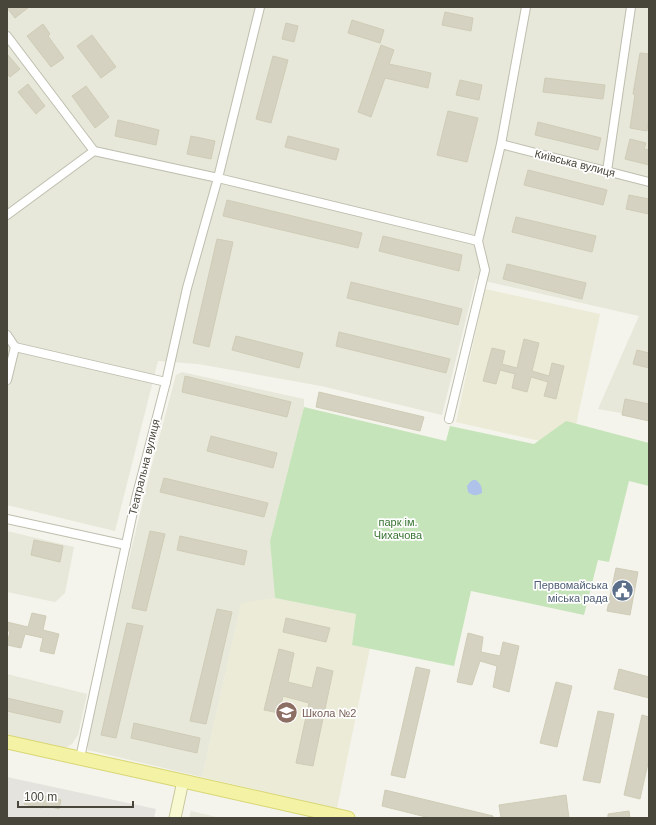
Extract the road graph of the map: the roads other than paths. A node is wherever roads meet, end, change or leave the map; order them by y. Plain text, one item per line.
1 (260, 7) edge
2 (526, 7) edge
3 (631, 7) edge
4 (7, 36) edge
5 (501, 144) junction
6 (94, 151) junction
7 (607, 171) junction
8 (218, 178) junction
9 (649, 182) edge
10 (7, 215) edge
11 (478, 240) junction
12 (7, 335) edge
13 (15, 347) junction
14 (7, 380) edge
15 (166, 382) junction
16 (449, 419) dead end
17 (7, 519) edge
18 (126, 545) junction
19 (7, 742) edge
20 (80, 758) junction
21 (183, 781) junction
22 (175, 818) edge
23 (348, 818) edge

1 - 8 street, Театральна вулиця
2 - 5 street
3 - 7 street
4 - 6 street
5 - 7 street, Київська вулиця
5 - 11 street
6 - 8 street
6 - 10 street
7 - 9 street, Київська вулиця
8 - 11 street
8 - 15 street, Театральна вулиця
11 - 16 street
12 - 13 street
13 - 14 street
13 - 15 street
15 - 18 street, Театральна вулиця
17 - 18 street
18 - 20 street, Театральна вулиця
19 - 20 main road
20 - 21 main road
21 - 22 street
21 - 23 main road

